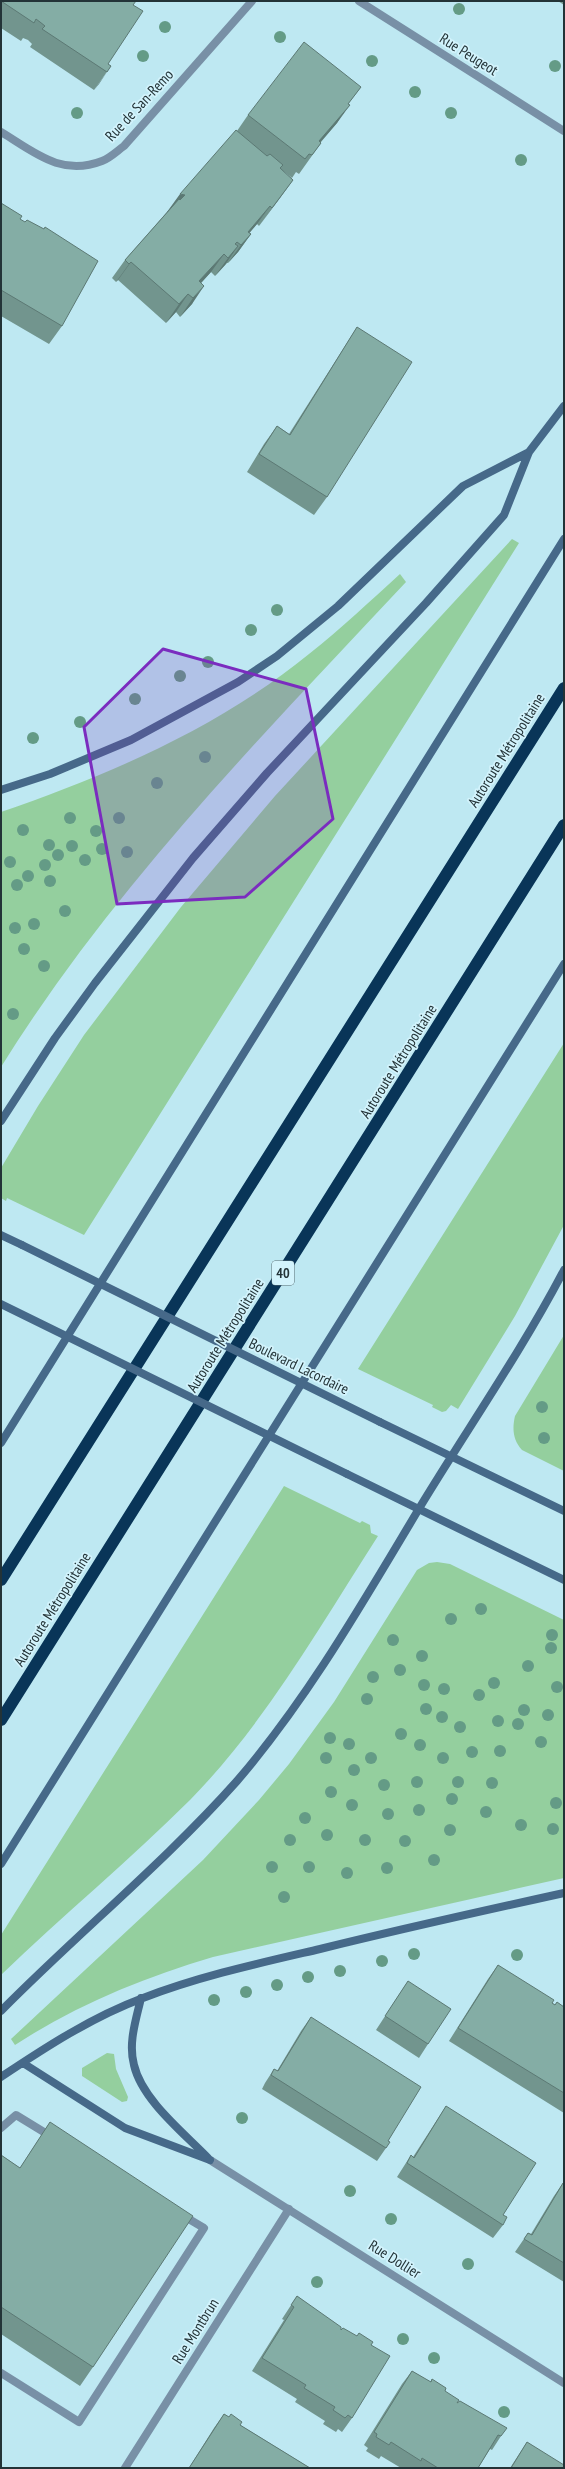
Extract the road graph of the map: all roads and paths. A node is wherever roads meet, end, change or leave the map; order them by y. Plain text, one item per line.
1 (252, 1) edge
2 (359, 1) edge
3 (564, 131) edge
4 (1, 132) edge
5 (564, 406) edge
6 (529, 452) junction
7 (564, 539) edge
8 (564, 688) edge
9 (1, 790) edge
10 (564, 825) edge
11 (564, 964) edge
12 (1, 1121) edge
13 (1, 1235) edge
14 (564, 1270) edge
15 (1, 1304) edge
16 (1, 1443) edge
17 (452, 1457) junction
18 (419, 1509) junction
19 (564, 1511) edge
20 (1, 1580) edge
21 (564, 1580) edge
22 (1, 1720) edge
23 (1, 1864) edge
24 (564, 1893) edge
25 (142, 1998) junction
26 (1, 2011) edge
27 (23, 2062) junction
28 (1, 2078) edge
29 (1, 2128) edge
30 (63, 2143) edge
31 (210, 2160) junction
32 (289, 2209) junction
33 (177, 2212) edge
34 (1, 2373) edge
35 (564, 2383) edge
36 (125, 2468) edge

1 - 4 street, Rue de San-Remo
2 - 3 street, Rue Peugeot
5 - 6 main road
6 - 9 main road
6 - 12 main road
7 - 16 main road
8 - 20 highway, Autoroute Métropolitaine
10 - 22 highway, Autoroute Métropolitaine / 40
11 - 23 main road
13 - 17 main road, Boulevard Lacordaire, bridge
14 - 17 main road
15 - 18 main road, bridge
17 - 18 main road
17 - 19 main road, Boulevard Lacordaire
18 - 21 main road
18 - 26 main road
24 - 25 main road
25 - 27 main road
25 - 31 main road
27 - 28 main road
27 - 31 main road
29 - 30 street
31 - 32 street, Rue Dollier
32 - 35 street, Rue Dollier
32 - 36 street, Rue Montbrun
33 - 34 street

